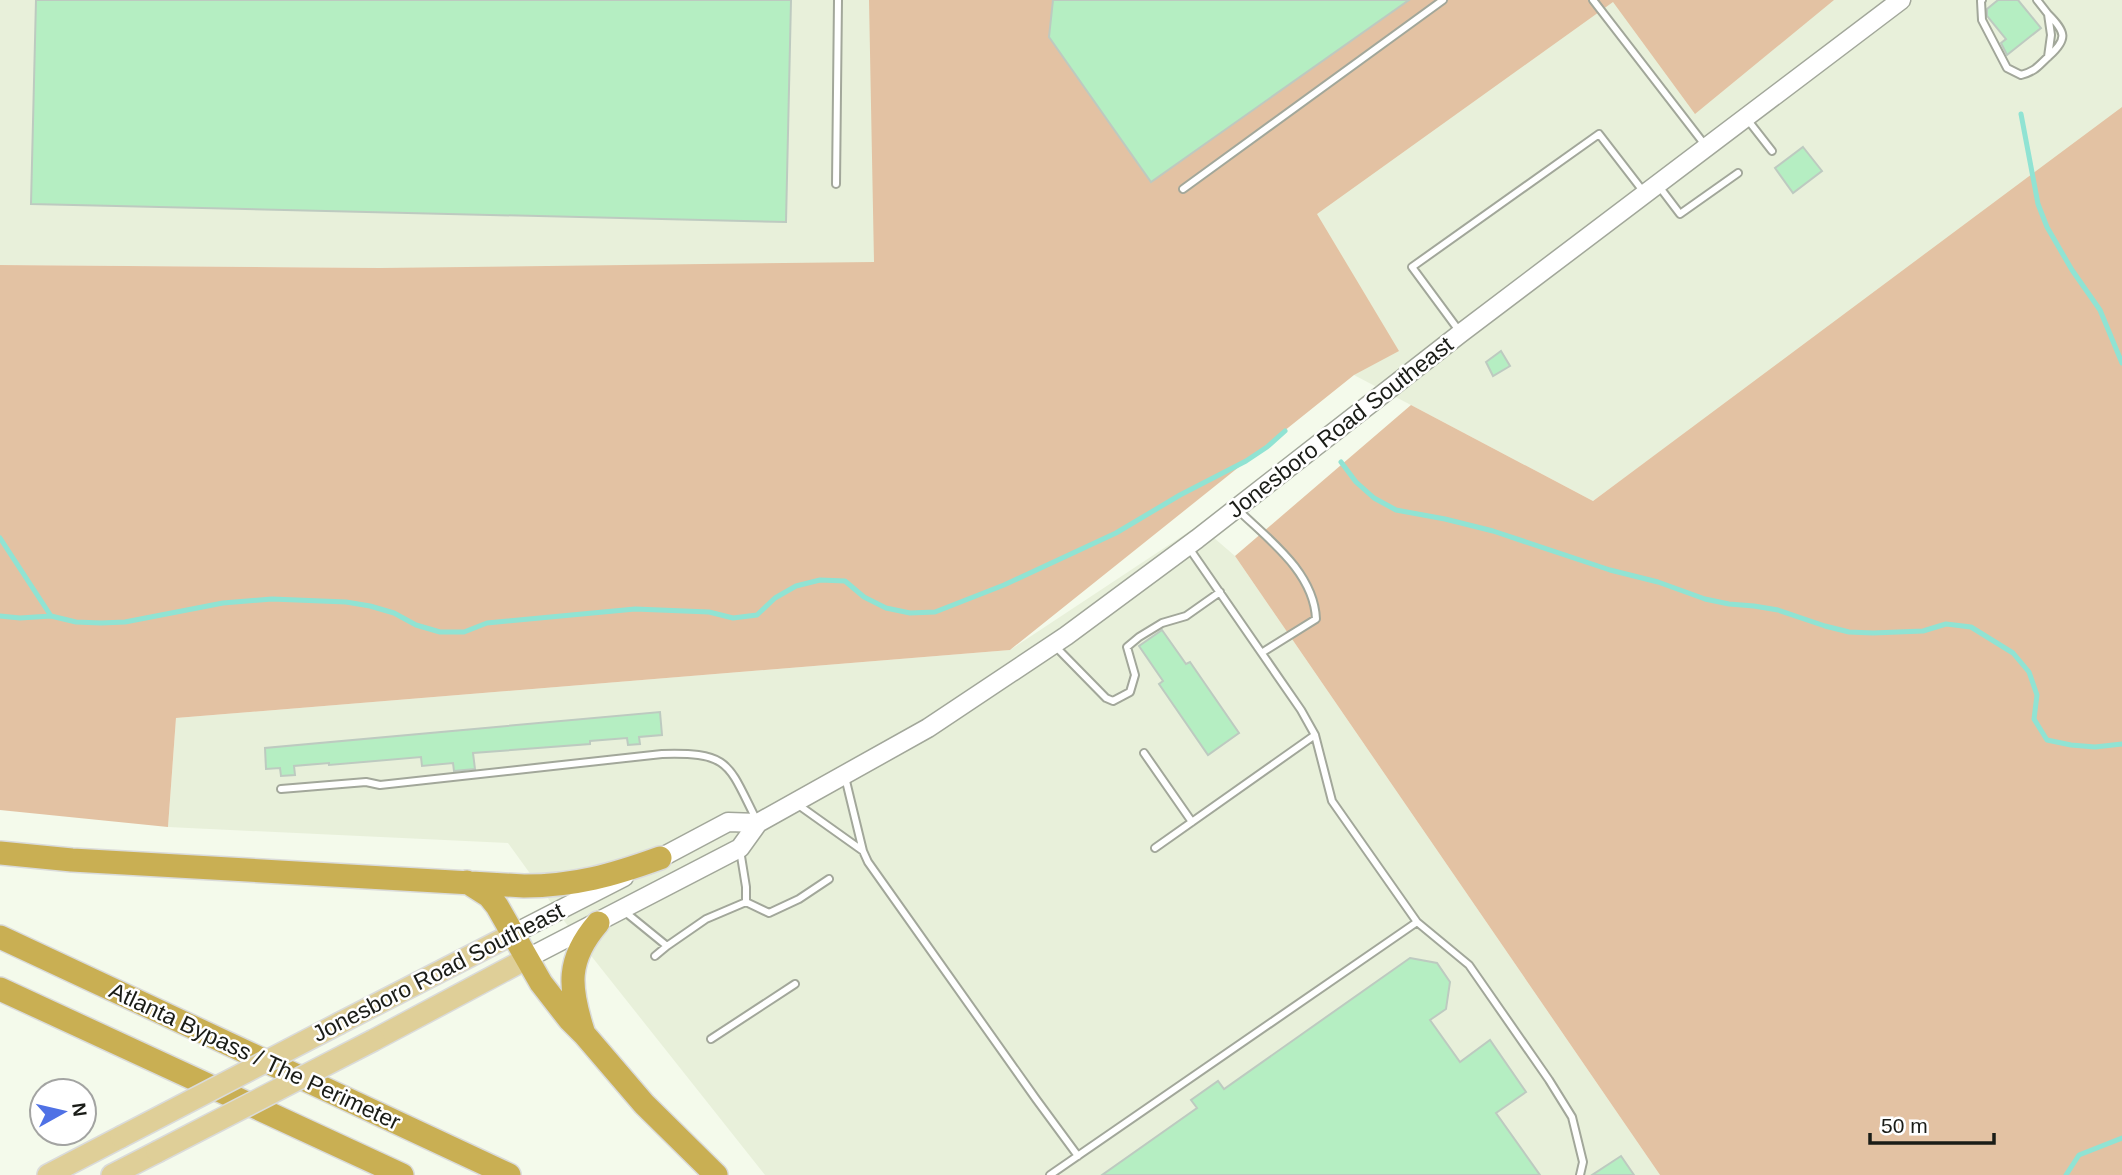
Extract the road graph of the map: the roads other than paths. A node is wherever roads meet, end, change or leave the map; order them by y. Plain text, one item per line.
1 (838, 0) edge
2 (1443, 0) edge
3 (1593, 0) edge
4 (1901, 0) edge
5 (1982, 0) edge
6 (2037, 0) edge
7 (2048, 15) junction
8 (2048, 57) junction
9 (1746, 117) junction
10 (1706, 147) junction
11 (1772, 151) dead end
12 (1738, 173) dead end
13 (836, 184) dead end
14 (1650, 188) junction
15 (1183, 189) dead end
16 (1461, 333) junction
17 (1236, 508) junction
18 (1187, 545) junction
19 (1220, 592) junction
20 (1054, 644) junction
21 (1263, 653) junction
22 (1315, 735) junction
23 (1144, 753) dead end
24 (845, 775) junction
25 (281, 789) dead end
26 (795, 803) junction
27 (1192, 822) junction
28 (758, 823) junction
29 (740, 848) junction
30 (1155, 848) dead end
31 (863, 851) junction
32 (0, 853) edge
33 (660, 858) junction
34 (829, 879) dead end
35 (467, 882) junction
36 (746, 902) junction
37 (623, 910) junction
38 (1417, 922) junction
39 (598, 923) junction
40 (513, 934) junction
41 (0, 937) edge
42 (667, 946) junction
43 (655, 956) dead end
44 (526, 959) junction
45 (794, 984) dead end
46 (0, 989) edge
47 (584, 1034) junction
48 (710, 1039) dead end
49 (1078, 1156) junction
50 (48, 1175) edge
51 (112, 1175) edge
52 (402, 1175) edge
53 (509, 1175) edge
54 (716, 1175) edge
55 (1050, 1175) edge
56 (1580, 1175) edge

1 - 13 lane
2 - 15 lane
3 - 10 lane
4 - 9 main road, Jonesboro Road Southeast
5 - 8 lane
6 - 7 lane
7 - 8 lane
7 - 8 lane
9 - 10 main road, Jonesboro Road Southeast
9 - 11 lane
10 - 14 main road, Jonesboro Road Southeast
12 - 14 lane
14 - 16 main road, Jonesboro Road Southeast
14 - 16 lane
16 - 17 main road, Jonesboro Road Southeast
17 - 18 main road, Jonesboro Road Southeast
17 - 21 lane
18 - 19 lane
18 - 20 main road, Jonesboro Road Southeast
19 - 20 lane
19 - 21 lane
20 - 24 main road, Jonesboro Road Southeast
21 - 22 lane
22 - 27 lane
22 - 38 lane
23 - 27 lane
24 - 26 main road, Jonesboro Road Southeast
24 - 31 lane
25 - 28 lane
26 - 28 main road, Jonesboro Road Southeast
26 - 31 lane
27 - 30 lane
28 - 29 main road, Jonesboro Road Southeast
28 - 33 main road, Jonesboro Road Southeast
29 - 36 lane
29 - 37 main road, Jonesboro Road Southeast
31 - 49 lane
32 - 35 highway
33 - 35 highway
33 - 40 main road, Jonesboro Road Southeast
34 - 36 lane
35 - 40 highway
36 - 42 lane
37 - 39 main road, Jonesboro Road Southeast
37 - 42 lane
38 - 49 lane
38 - 56 lane
39 - 44 main road, Jonesboro Road Southeast
39 - 47 highway
40 - 44 highway
40 - 50 main road, Jonesboro Road Southeast, bridge
41 - 53 highway, Atlanta Bypass / The Perimeter
42 - 43 lane
44 - 47 highway
44 - 51 main road, Jonesboro Road Southeast, bridge
45 - 48 lane
46 - 52 highway, Atlanta Bypass / The Perimeter
47 - 54 highway
49 - 55 lane

